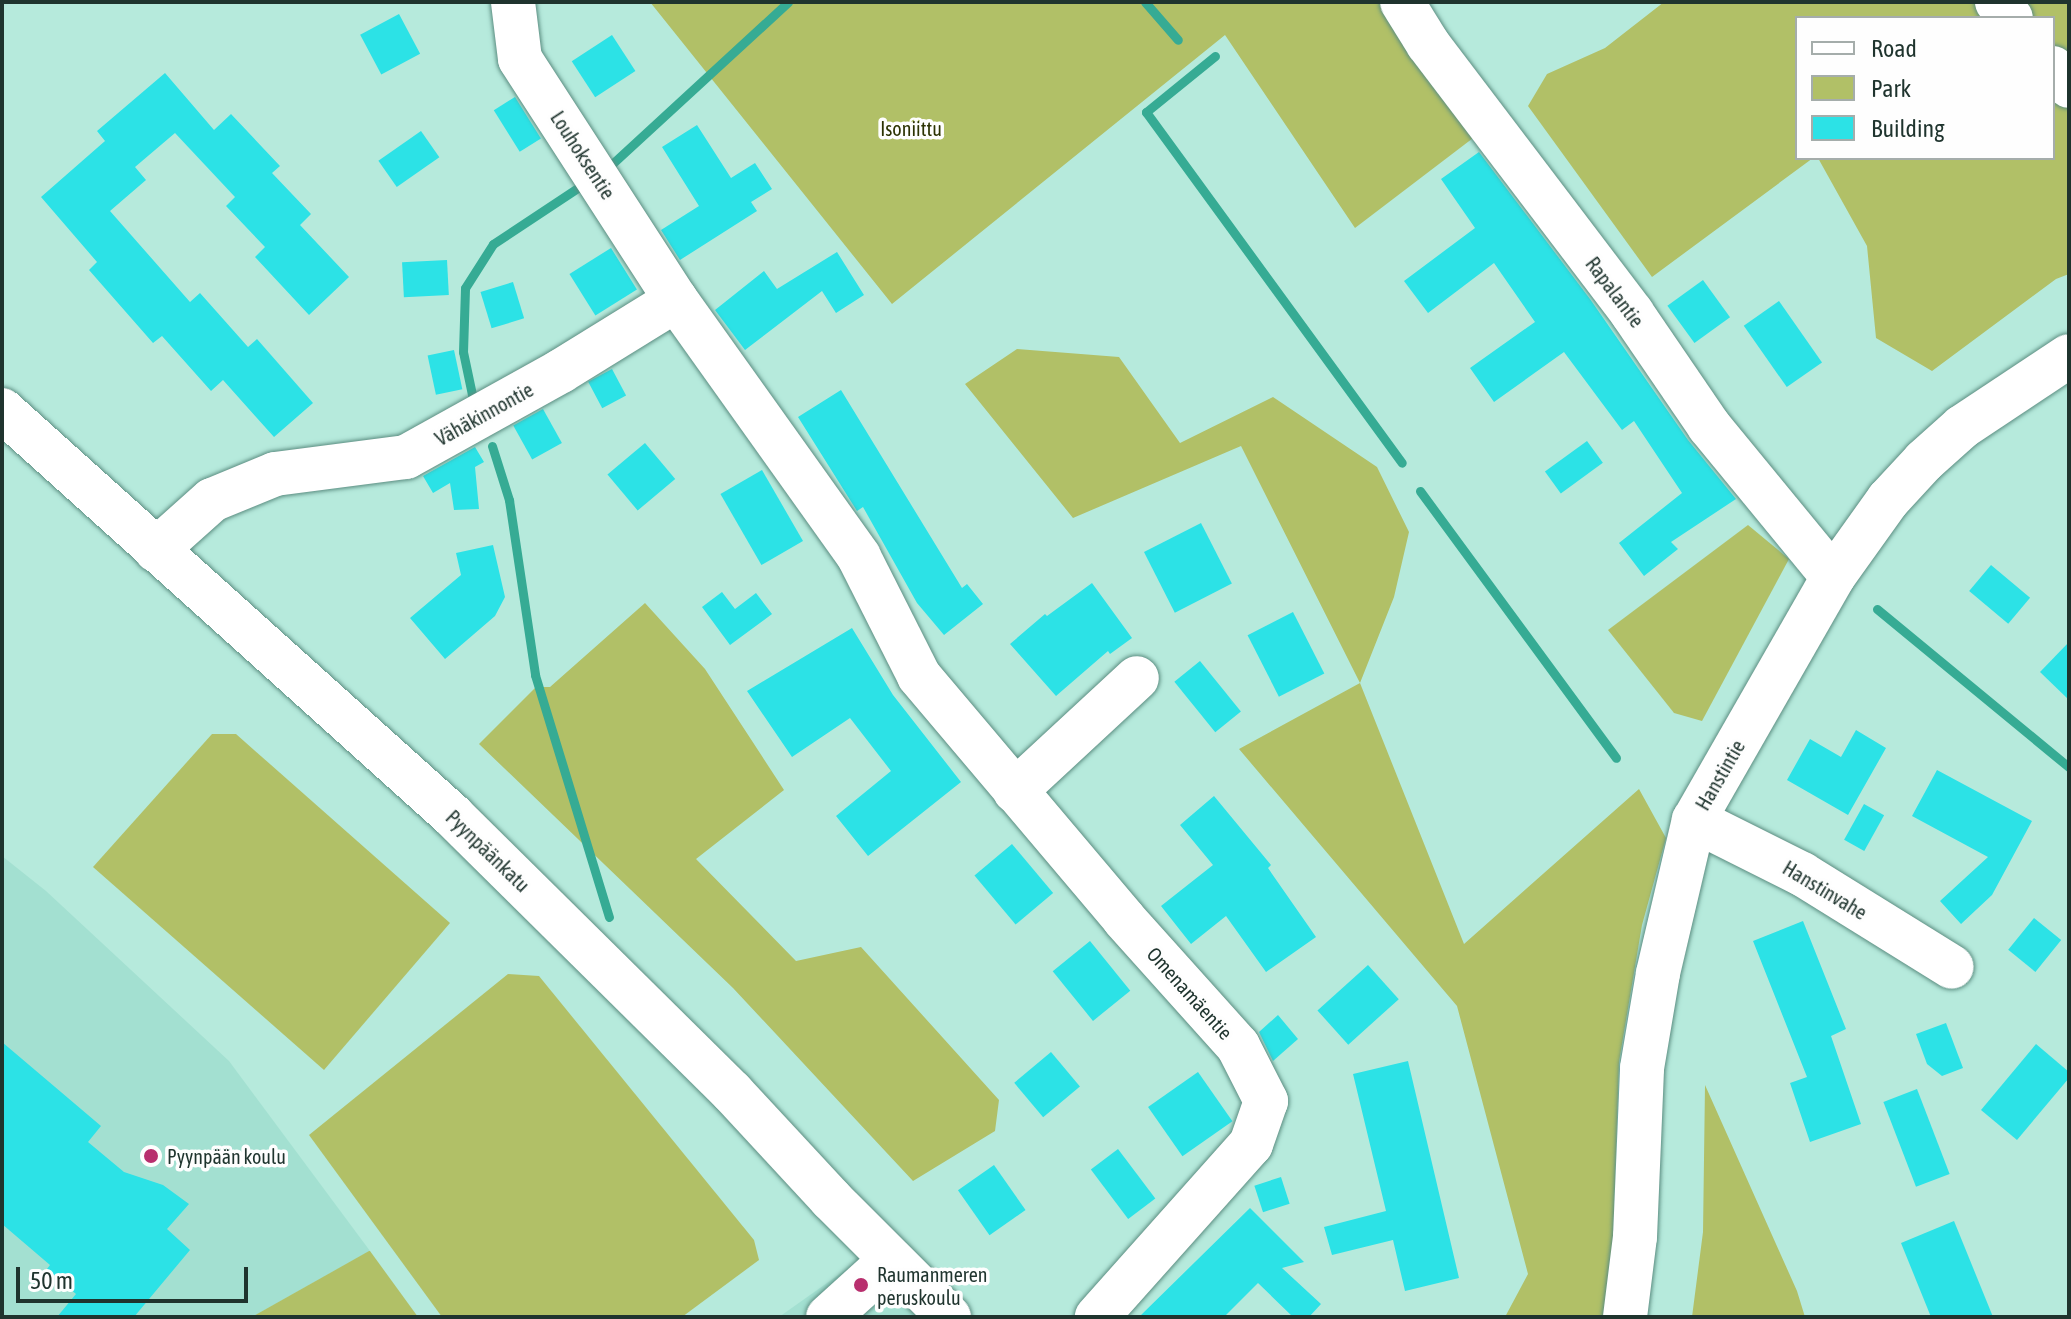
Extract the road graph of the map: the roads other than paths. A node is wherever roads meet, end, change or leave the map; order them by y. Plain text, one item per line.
1 (513, 2) edge
2 (1402, 2) edge
3 (2055, 70) edge
4 (2069, 86) edge
5 (676, 300) junction
6 (2069, 356) edge
7 (2, 410) edge
8 (156, 550) junction
9 (1833, 577) junction
10 (1137, 678) dead end
11 (1015, 791) junction
12 (1694, 820) junction
13 (1952, 967) dead end
14 (890, 1261) junction
15 (828, 1317) edge
16 (949, 1317) edge
17 (1097, 1317) edge
18 (1625, 1317) edge

1 - 5 street, Louhoksentie
2 - 9 street, Rapalantie
3 - 4 street
5 - 8 street, Vähäkinnontie
5 - 11 street, Omenamäentie
6 - 9 street, Hanstintie
7 - 8 street, Pyynpäänkatu
8 - 14 street, Pyynpäänkatu
9 - 12 street, Hanstintie
10 - 11 street
11 - 17 street, Omenamäentie
12 - 13 street, Hanstinvahe
12 - 18 street, Hanstintie
14 - 15 street
14 - 16 street, Pyynpäänkatu

